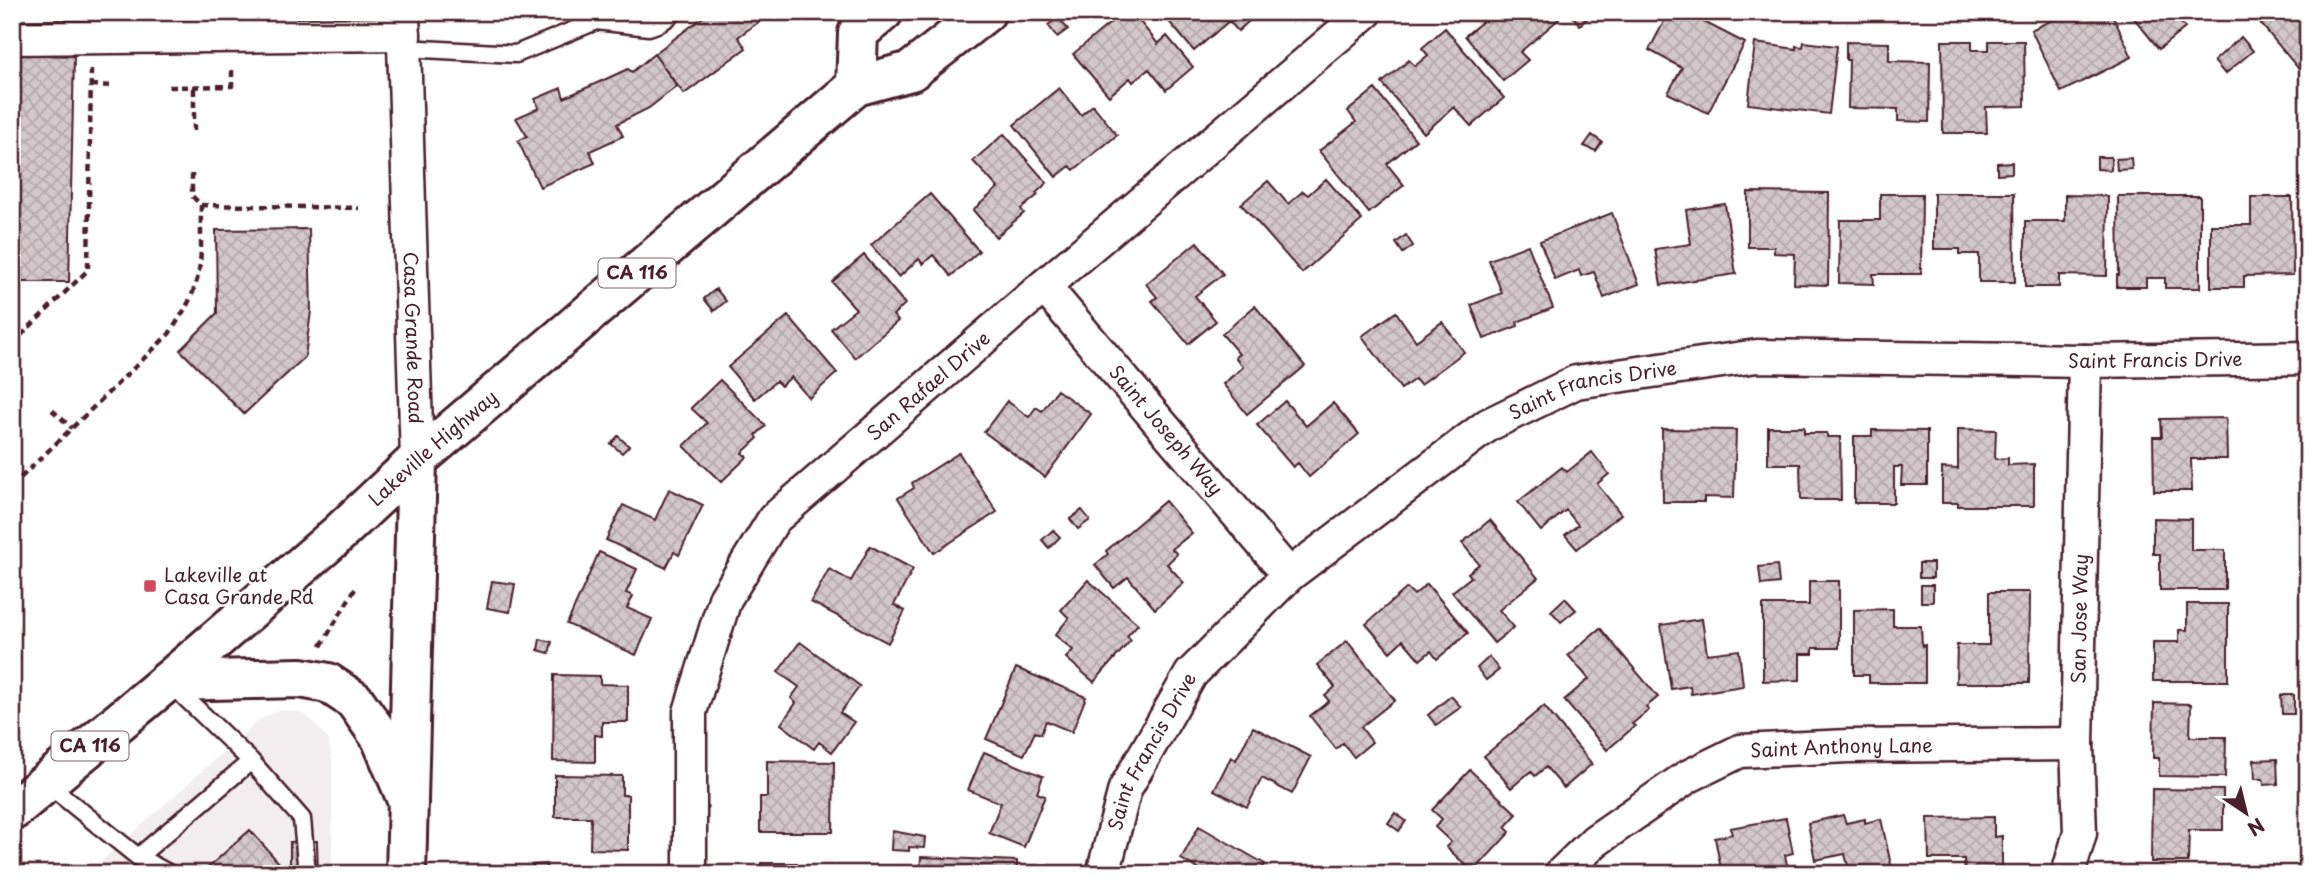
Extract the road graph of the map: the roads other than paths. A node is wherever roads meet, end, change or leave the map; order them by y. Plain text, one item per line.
1 (675, 12) edge
2 (883, 12) edge
3 (986, 12) edge
4 (1366, 12) edge
5 (596, 17) edge
6 (206, 24) edge
7 (403, 32) edge
8 (12, 38) edge
9 (856, 86) junction
10 (1044, 286) junction
11 (2308, 358) edge
12 (2085, 361) junction
13 (417, 460) junction
14 (1289, 575) junction
15 (168, 681) junction
16 (2077, 744) junction
17 (251, 761) junction
18 (46, 783) junction
19 (408, 802) junction
20 (12, 811) edge
21 (138, 857) junction
22 (170, 874) edge
23 (307, 874) edge
24 (406, 874) edge
25 (690, 874) edge
26 (1103, 874) edge
27 (1561, 874) edge
28 (2068, 874) edge

1 - 5 lane
2 - 9 main road
3 - 9 main road, Lakeville Highway / CA 116
4 - 10 street, San Rafael Drive
5 - 7 lane
6 - 7 street
6 - 8 street
7 - 13 street, Casa Grande Road
9 - 13 main road, Lakeville Highway / CA 116
10 - 14 street, Saint Joseph Way
10 - 25 street, San Rafael Drive
11 - 12 street, Saint Francis Drive
12 - 14 street, Saint Francis Drive
12 - 16 street, San Jose Way
13 - 15 main road, Lakeville Highway / CA 116
13 - 19 main road, Casa Grande Road
14 - 26 street, Saint Francis Drive
15 - 17 lane
15 - 18 main road, Lakeville Highway / CA 116
15 - 19 main road
16 - 27 street, Saint Anthony Lane
16 - 28 street, San Jose Way
17 - 21 lane
17 - 23 lane
18 - 20 main road, Lakeville Highway / CA 116
18 - 21 lane
19 - 24 main road, Casa Grande Road
21 - 22 lane

